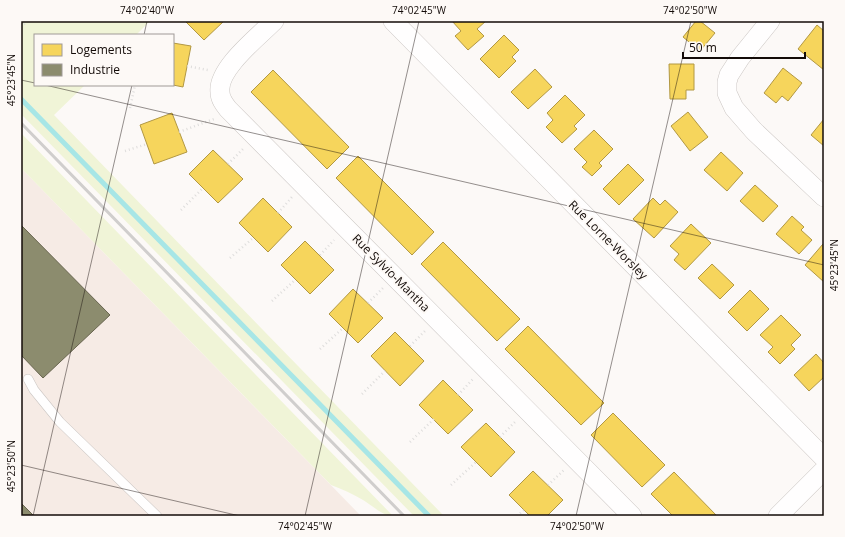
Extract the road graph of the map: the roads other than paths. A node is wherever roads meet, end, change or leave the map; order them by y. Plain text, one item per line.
1 (274, 21) edge
2 (393, 21) edge
3 (770, 21) edge
4 (824, 197) edge
5 (28, 379) dead end
6 (824, 458) edge
7 (824, 470) edge
8 (157, 516) edge
9 (632, 516) edge
10 (778, 516) edge

1 - 9 street, Rue Sylvio-Mantha
2 - 6 street, Rue Lorne-Worsley
3 - 4 street
5 - 8 lane
7 - 10 street

